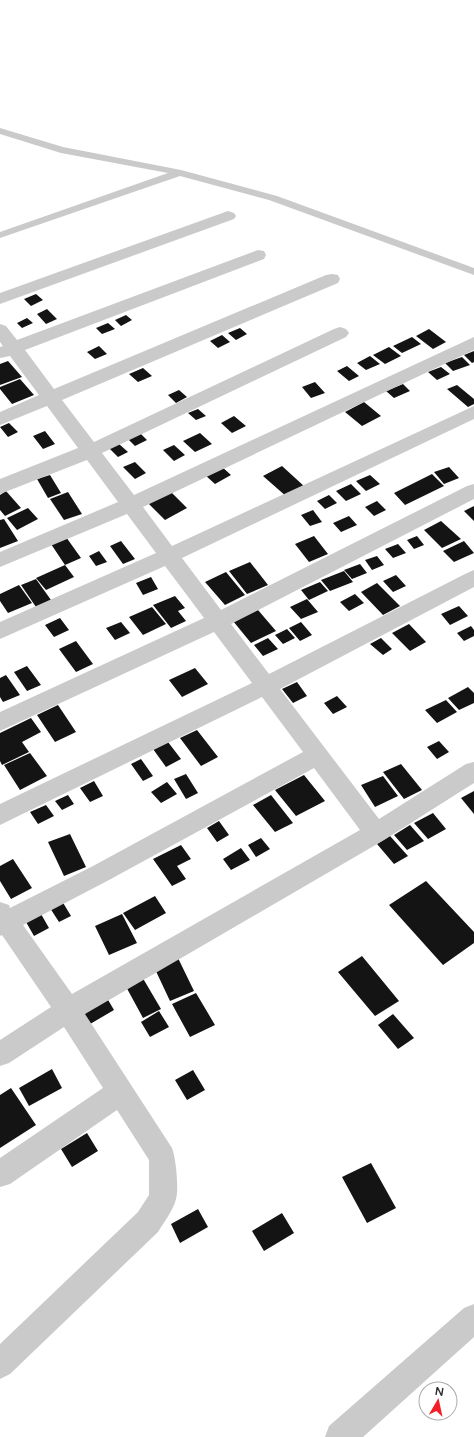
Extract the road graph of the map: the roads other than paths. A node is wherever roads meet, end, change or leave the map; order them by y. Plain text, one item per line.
1 (0, 131) edge
2 (181, 173) junction
3 (228, 216) dead end
4 (0, 235) edge
5 (258, 255) dead end
6 (474, 272) edge
7 (332, 279) dead end
8 (0, 299) edge
9 (0, 330) edge
10 (340, 333) dead end
11 (474, 343) edge
12 (7, 351) edge
13 (51, 398) junction
14 (474, 412) edge
15 (0, 419) edge
16 (90, 451) junction
17 (0, 487) edge
18 (474, 490) edge
19 (130, 505) junction
20 (169, 556) junction
21 (0, 560) edge
22 (474, 578) edge
23 (218, 621) junction
24 (0, 631) edge
25 (266, 686) junction
26 (0, 722) edge
27 (318, 754) junction
28 (474, 771) edge
29 (0, 815) edge
30 (376, 833) junction
31 (2, 920) edge
32 (68, 1010) junction
33 (0, 1054) edge
34 (120, 1092) junction
35 (0, 1174) edge
36 (474, 1318) edge
37 (0, 1364) edge
38 (340, 1437) edge

1 - 2 lane
2 - 4 lane
2 - 6 lane
3 - 8 street
5 - 12 street
7 - 13 street
9 - 12 street
10 - 16 street
11 - 19 street
12 - 13 street
13 - 15 street
13 - 16 street
14 - 20 street
16 - 17 street
16 - 19 street
18 - 23 street
19 - 20 street
19 - 21 street
20 - 23 street
20 - 24 street
22 - 25 street
23 - 25 street
23 - 26 street
25 - 27 street
25 - 29 street
27 - 30 street
27 - 31 street
28 - 30 street
30 - 32 street
31 - 32 street
32 - 33 street
32 - 34 street
34 - 35 street
34 - 37 street
36 - 38 street

